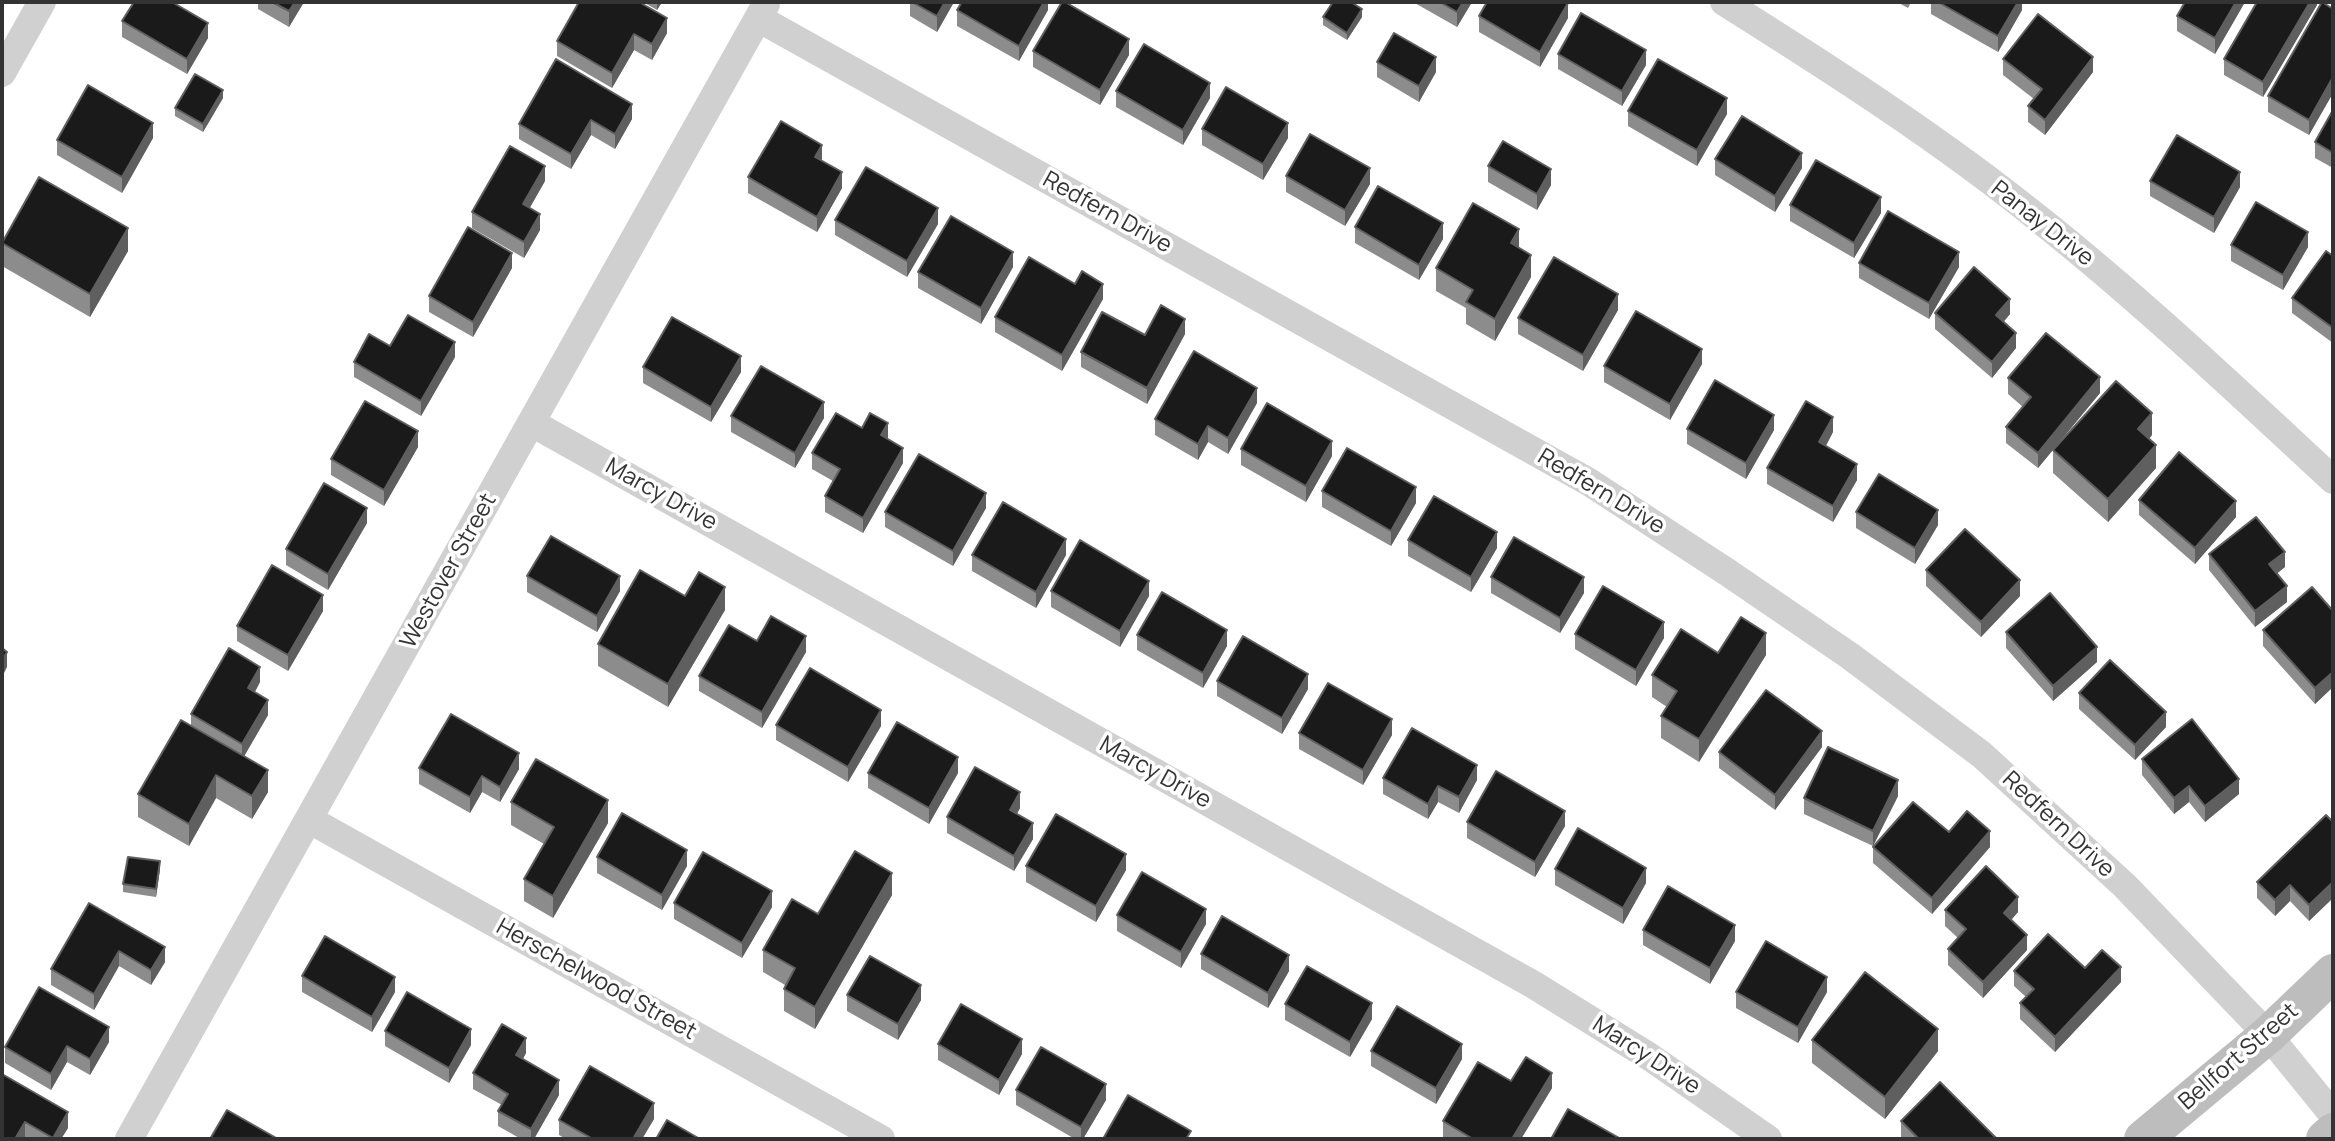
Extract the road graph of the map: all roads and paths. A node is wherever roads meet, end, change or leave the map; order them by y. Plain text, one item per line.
1 (42, 2) edge
2 (1724, 2) edge
3 (763, 10) edge
4 (2, 73) edge
5 (532, 423) junction
6 (2333, 480) edge
7 (310, 820) junction
8 (2333, 973) edge
9 (2268, 1035) junction
10 (2333, 1115) edge
11 (2333, 1132) edge
12 (129, 1139) edge
13 (881, 1139) edge
14 (1768, 1139) edge
15 (2143, 1139) edge
16 (2325, 1139) edge

1 - 4 street
2 - 6 street, Panay Drive
3 - 5 street, Westover Street
3 - 9 street, Redfern Drive
5 - 7 street, Westover Street
5 - 14 street, Marcy Drive
7 - 12 street, Westover Street
7 - 13 street, Herschelwood Street
8 - 9 main road, Bellfort Street
9 - 10 street, Redfern Drive
9 - 15 main road, Bellfort Street
11 - 16 main road

